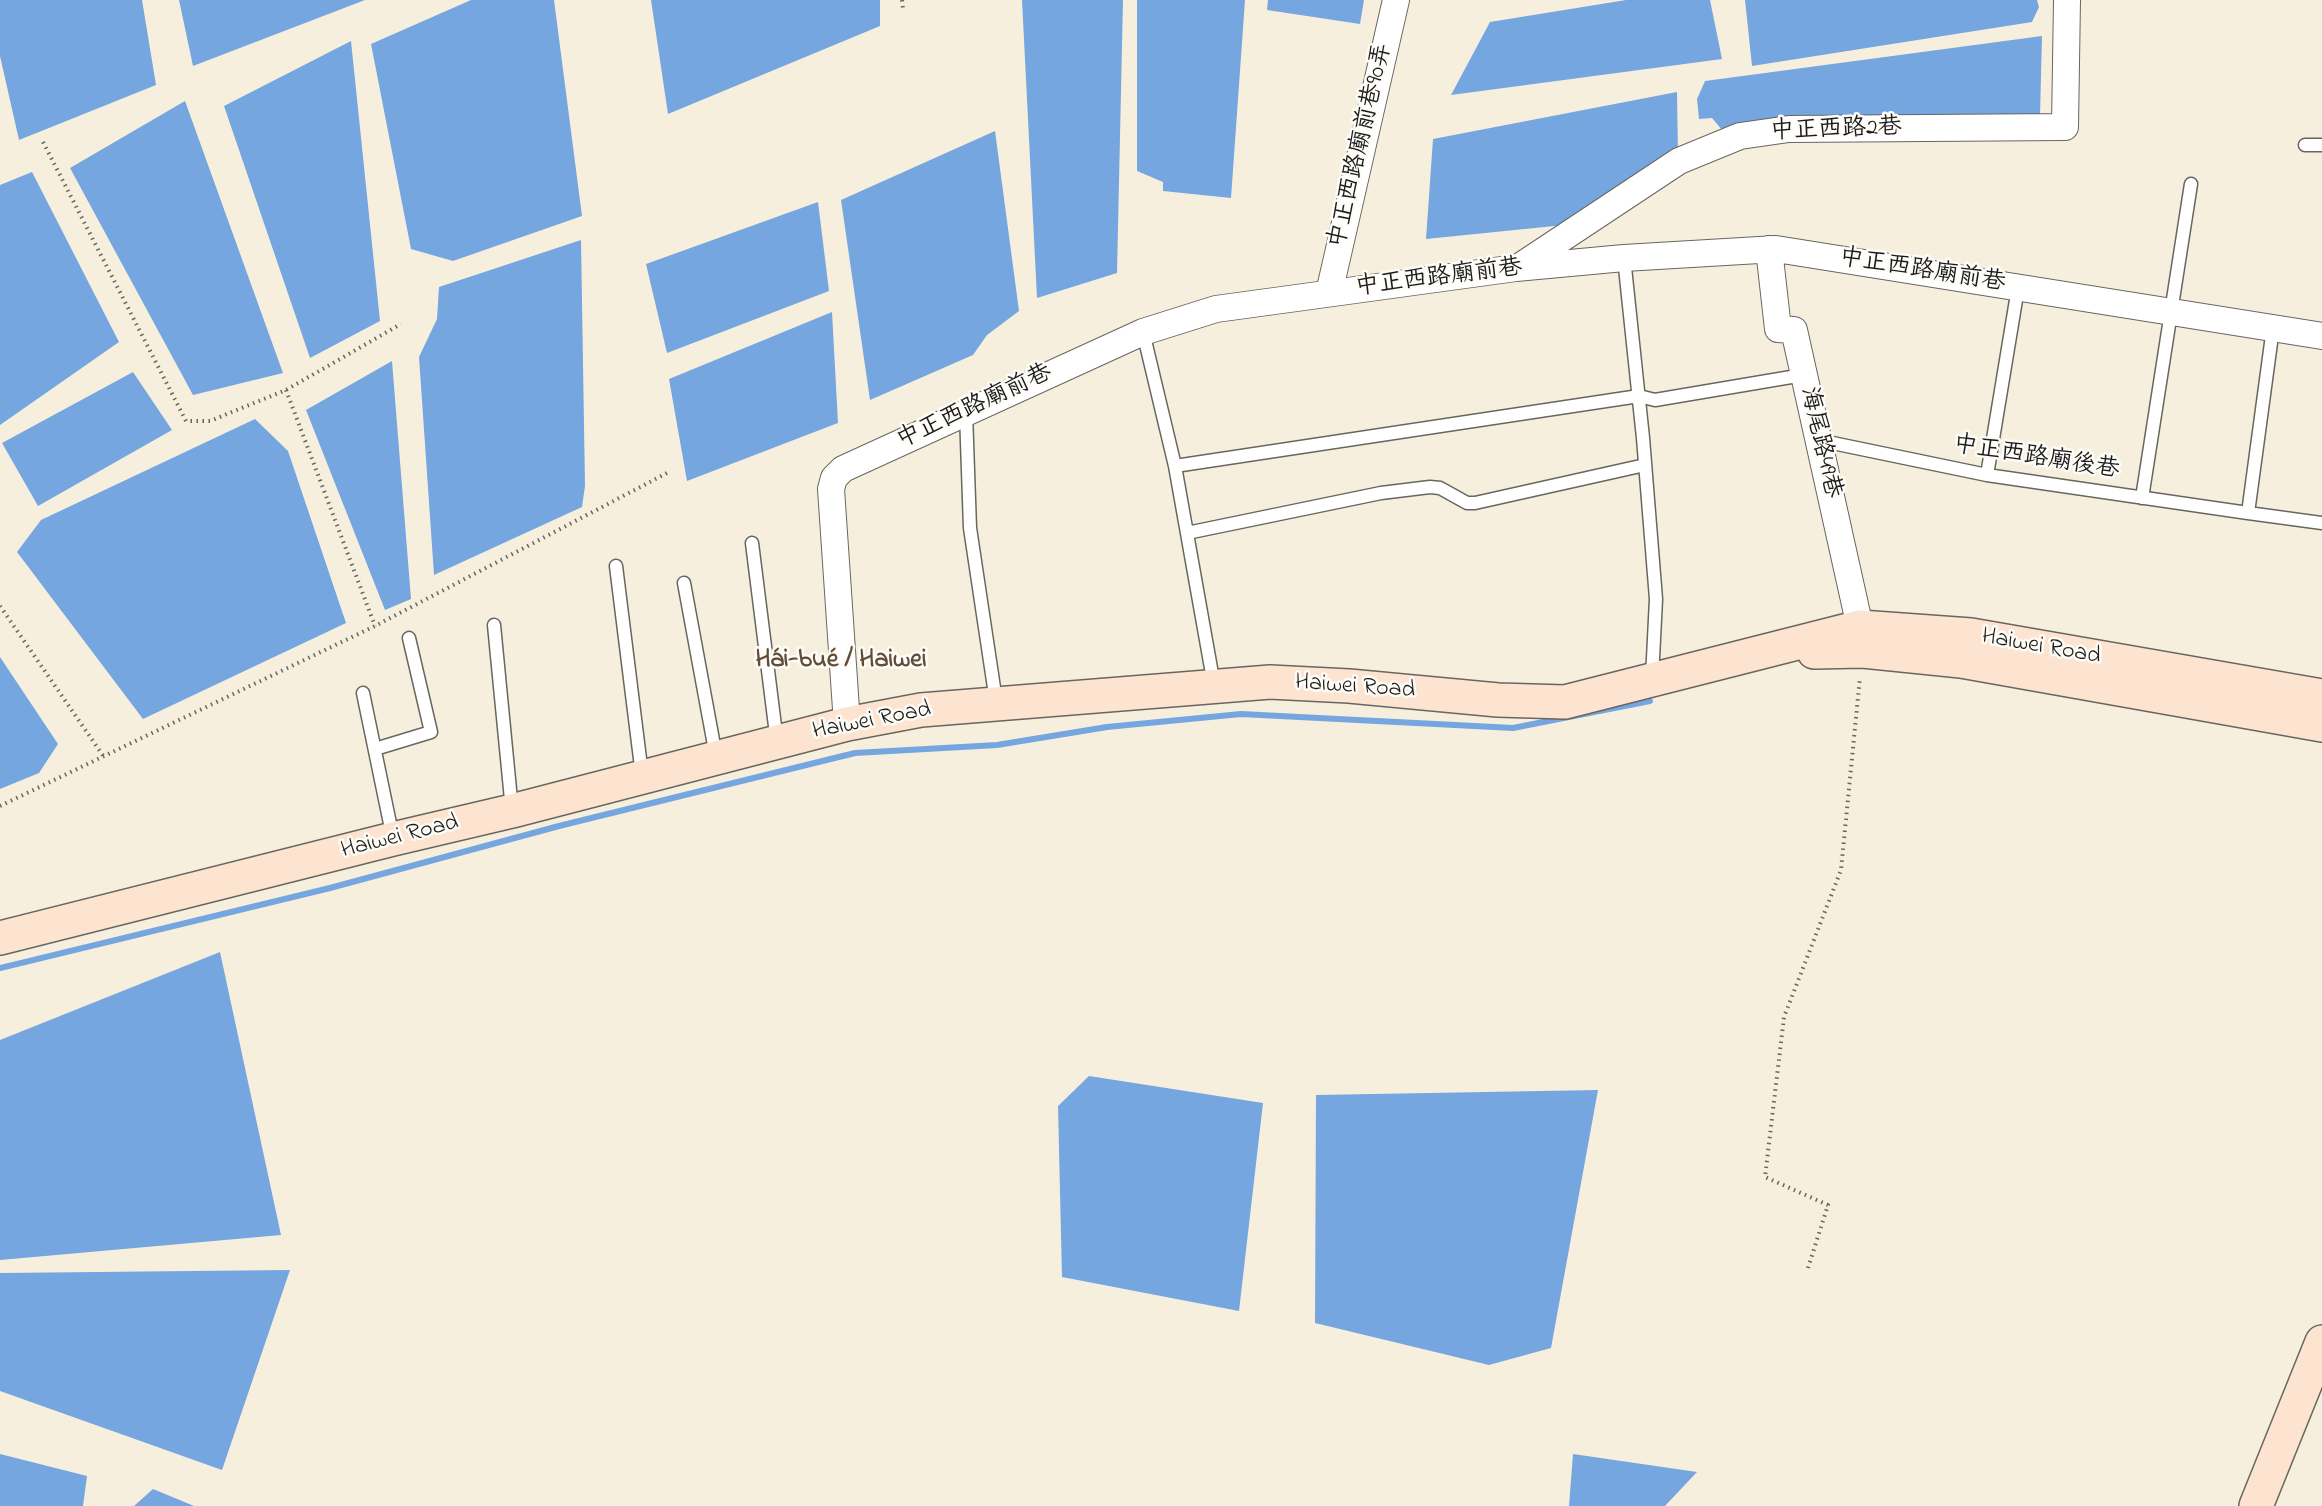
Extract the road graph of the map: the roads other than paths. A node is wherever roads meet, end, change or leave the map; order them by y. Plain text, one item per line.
1 (1396, 0) edge
2 (2067, 0) edge
3 (2306, 145) dead end
4 (2322, 145) edge
5 (2191, 184) dead end
6 (1769, 249) junction
7 (1624, 258) junction
8 (1516, 268) junction
9 (2018, 288) junction
10 (1329, 293) junction
11 (2170, 312) junction
12 (2273, 328) junction
13 (1143, 332) junction
14 (2322, 336) edge
15 (1803, 375) junction
16 (1639, 396) junction
17 (966, 413) junction
18 (1818, 440) junction
19 (1646, 465) junction
20 (1175, 466) junction
21 (1987, 475) junction
22 (2142, 498) junction
23 (2248, 513) junction
24 (2322, 523) edge
25 (1187, 533) junction
26 (752, 543) dead end
27 (616, 566) dead end
28 (684, 583) dead end
29 (494, 625) dead end
30 (409, 638) dead end
31 (1861, 639) junction
32 (1652, 679) junction
33 (1214, 685) junction
34 (363, 693) dead end
35 (2322, 696) edge
36 (996, 703) junction
37 (847, 724) junction
38 (2322, 725) edge
39 (777, 743) junction
40 (375, 748) junction
41 (716, 758) junction
42 (643, 776) junction
43 (512, 811) junction
44 (393, 839) junction
45 (0, 938) edge
46 (2322, 1342) edge
47 (2256, 1506) edge

1 - 10 street, 中正西路廟前巷90弄
2 - 8 street, 中正西路2巷
3 - 4 lane
5 - 11 lane
6 - 7 street, 中正西路廟前巷
6 - 9 street, 中正西路廟前巷
6 - 15 street, 海尾路49巷
7 - 8 street, 中正西路廟前巷
7 - 16 lane
8 - 10 street, 中正西路廟前巷
9 - 11 street, 中正西路廟前巷
9 - 21 lane
10 - 13 street, 中正西路廟前巷
11 - 12 street, 中正西路廟前巷
11 - 22 lane
12 - 14 street, 中正西路廟前巷
12 - 23 lane
13 - 17 street, 中正西路廟前巷
13 - 20 lane
15 - 16 lane
15 - 18 street, 海尾路49巷
16 - 19 lane
16 - 20 lane
17 - 36 lane
17 - 37 street, 中正西路廟前巷
18 - 21 lane, 中正西路廟後巷
18 - 31 street, 海尾路49巷
19 - 25 lane
19 - 32 lane
20 - 25 lane
21 - 22 lane, 中正西路廟後巷
22 - 23 lane, 中正西路廟後巷
23 - 24 lane, 中正西路廟後巷
25 - 33 lane
26 - 39 lane
27 - 42 lane
28 - 41 lane
29 - 43 lane
30 - 40 lane
31 - 32 street, Haiwei Road
31 - 35 street, Haiwei Road
31 - 38 street, Haiwei Road
32 - 33 street, Haiwei Road
33 - 36 street, Haiwei Road
34 - 40 lane
36 - 37 street, Haiwei Road
37 - 39 street, Haiwei Road
39 - 41 street, Haiwei Road
40 - 44 lane
41 - 42 street, Haiwei Road
42 - 43 street, Haiwei Road
43 - 44 street, Haiwei Road
44 - 45 street, Haiwei Road
46 - 47 street

